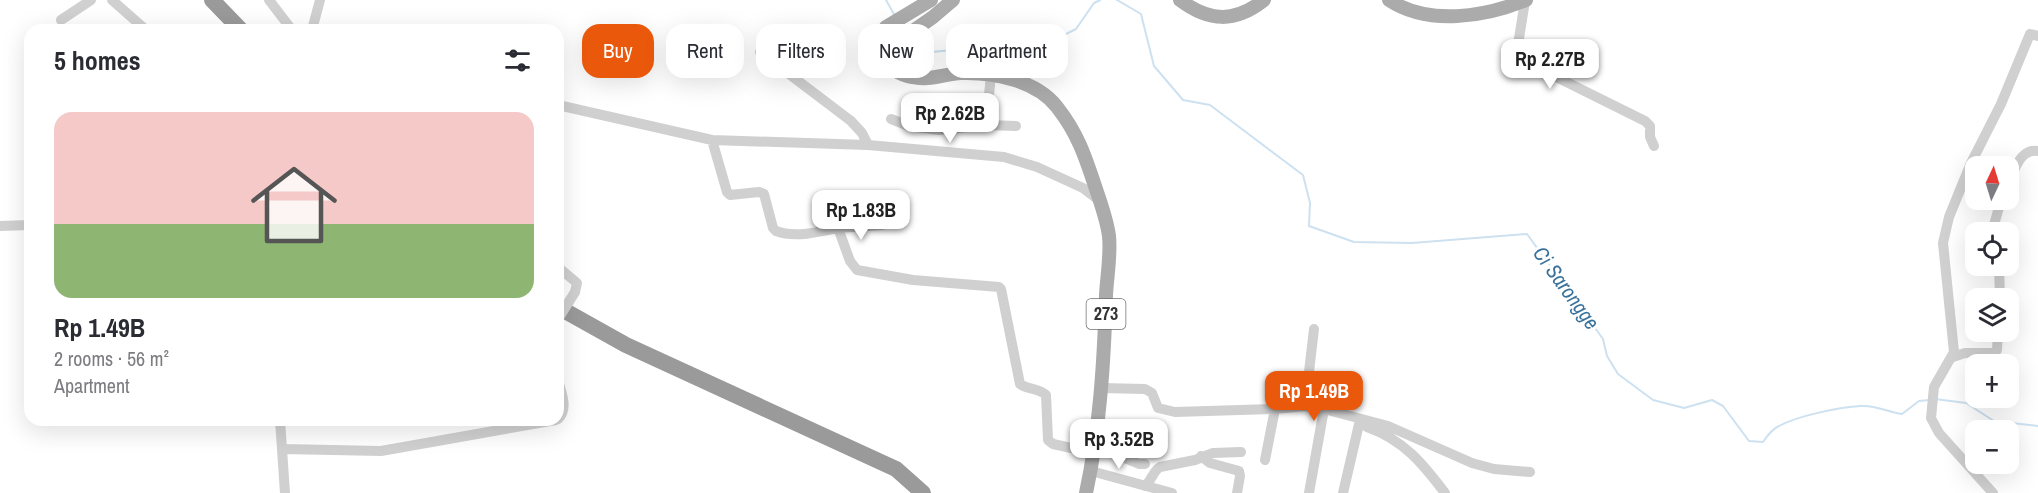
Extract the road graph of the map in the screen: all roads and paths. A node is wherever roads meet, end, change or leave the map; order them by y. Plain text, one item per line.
1 (91, 0) edge
2 (112, 0) edge
3 (202, 0) edge
4 (212, 0) edge
5 (269, 0) edge
6 (320, 0) edge
7 (932, 0) edge
8 (953, 0) edge
9 (1180, 0) edge
10 (1264, 0) edge
11 (1389, 0) edge
12 (1526, 1) edge
13 (61, 20) dead end
14 (139, 24) edge
15 (226, 24) edge
16 (235, 24) edge
17 (287, 24) edge
18 (314, 24) edge
19 (893, 24) edge
20 (922, 24) edge
21 (2038, 36) edge
22 (794, 78) edge
23 (991, 78) edge
24 (1006, 78) edge
25 (564, 106) edge
26 (891, 119) dead end
27 (986, 125) junction
28 (1016, 126) dead end
29 (712, 140) junction
30 (868, 145) junction
31 (1654, 146) dead end
32 (2038, 151) edge
33 (2019, 162) edge
34 (1100, 201) junction
35 (24, 225) edge
36 (882, 225) dead end
37 (0, 226) edge
38 (838, 228) junction
39 (564, 272) edge
40 (564, 308) edge
41 (564, 310) edge
42 (564, 320) edge
43 (1314, 329) dead end
44 (1997, 342) edge
45 (1953, 357) junction
46 (1101, 388) junction
47 (1305, 406) junction
48 (1275, 409) junction
49 (1324, 409) junction
50 (1359, 422) junction
51 (280, 426) edge
52 (492, 426) edge
53 (1388, 426) junction
54 (1376, 430) junction
55 (282, 449) junction
56 (1094, 452) junction
57 (1241, 452) dead end
58 (1202, 456) junction
59 (1265, 460) dead end
60 (1145, 464) dead end
61 (1091, 471) junction
62 (1530, 472) dead end
63 (1145, 486) junction
64 (285, 493) edge
65 (906, 493) edge
66 (923, 493) edge
67 (1086, 493) edge
68 (1173, 493) edge
69 (1237, 493) edge
70 (1309, 493) edge
71 (1343, 493) edge
72 (1445, 493) edge
73 (1993, 493) edge

1 - 13 street
2 - 14 street
3 - 15 highway
4 - 16 highway
5 - 17 street
6 - 18 street
7 - 19 main road
8 - 20 main road
9 - 10 main road
11 - 12 main road
12 - 31 street
21 - 45 street
22 - 30 street
23 - 27 street
24 - 34 main road, 273
25 - 29 street
26 - 27 street
27 - 28 street
29 - 30 street
29 - 38 street
30 - 34 street
32 - 33 street
34 - 46 main road, 273
35 - 37 street
36 - 38 street
38 - 56 street
39 - 40 street, bridge
41 - 66 highway
42 - 65 highway
43 - 47 street
44 - 45 street
45 - 73 street
46 - 48 street
46 - 56 main road, 273
47 - 48 street
47 - 49 street
48 - 59 street
49 - 50 street
49 - 70 street
50 - 53 street
50 - 54 street
50 - 71 street
51 - 55 street
52 - 55 street
53 - 54 street
53 - 62 street
54 - 72 street
55 - 64 street
56 - 60 street
56 - 61 main road, 273
57 - 58 street
58 - 63 street
58 - 69 street
61 - 63 street
61 - 67 main road, 273
63 - 68 street

